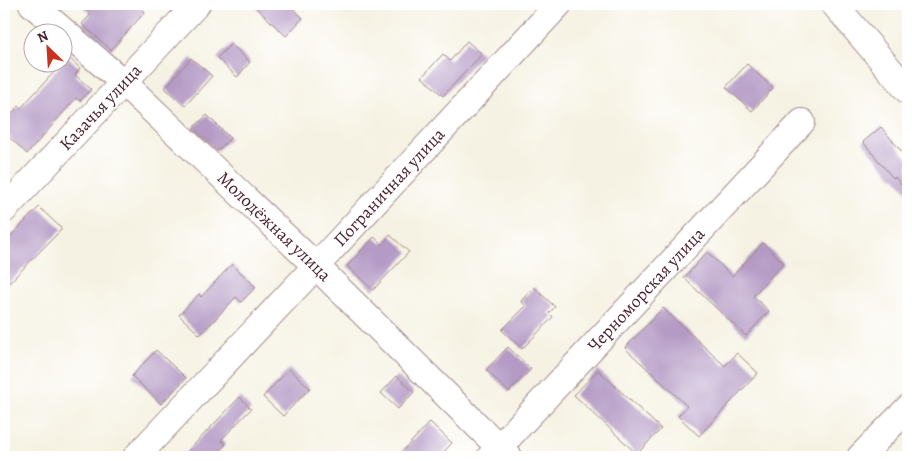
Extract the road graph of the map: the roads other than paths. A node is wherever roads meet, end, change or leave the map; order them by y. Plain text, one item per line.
1 (32, 4) edge
2 (197, 4) edge
3 (834, 4) edge
4 (556, 5) edge
5 (123, 82) junction
6 (908, 91) edge
7 (802, 122) dead end
8 (4, 210) edge
9 (316, 266) junction
10 (908, 408) edge
11 (499, 454) edge
12 (136, 457) edge
13 (860, 457) edge

1 - 5 street, Молодёжная улица
2 - 5 street, Казачья улица
3 - 6 street
4 - 9 street, Пограничная улица
5 - 8 street, Казачья улица
5 - 9 street, Молодёжная улица
7 - 11 street, Черноморская улица
9 - 11 street, Молодёжная улица
9 - 12 street, Пограничная улица
10 - 13 street

